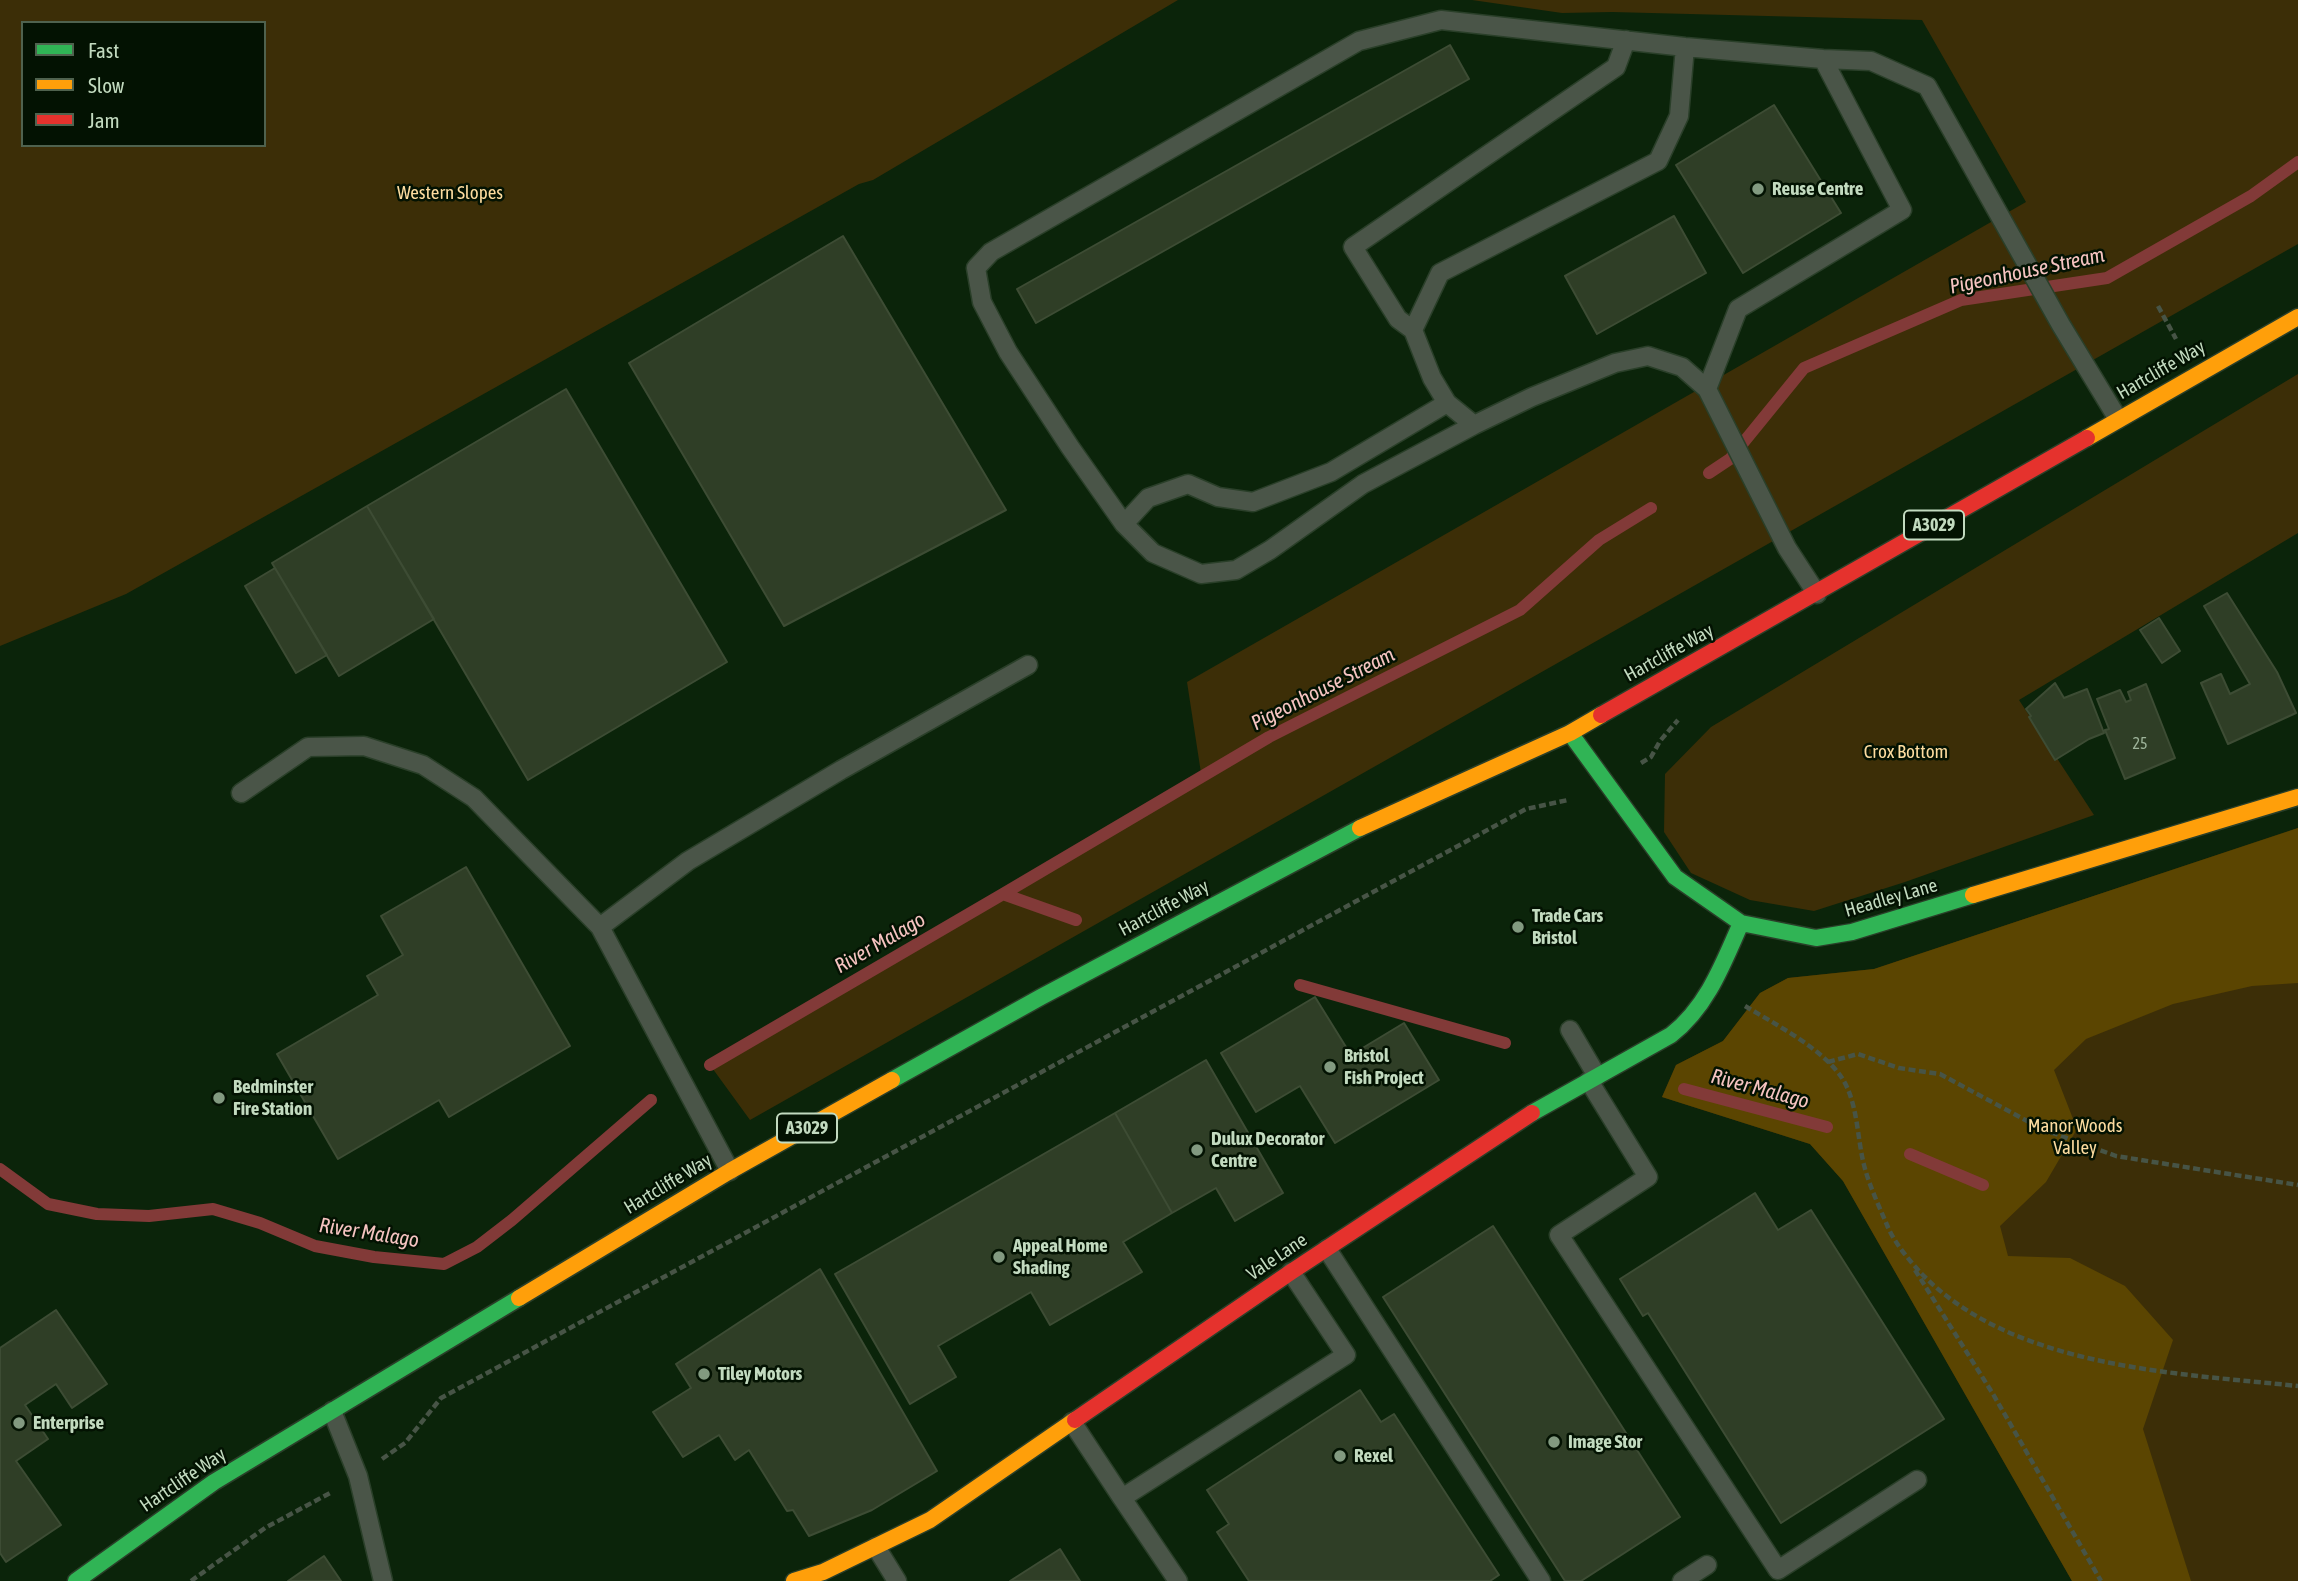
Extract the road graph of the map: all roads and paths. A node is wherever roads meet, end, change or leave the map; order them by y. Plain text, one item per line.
1 (1626, 40) junction
2 (1685, 47) junction
3 (1823, 59) junction
4 (2298, 317) edge
5 (1413, 330) junction
6 (1707, 389) junction
7 (1447, 403) junction
8 (2118, 419) junction
9 (1474, 425) junction
10 (1124, 524) junction
11 (1817, 594) junction
12 (1028, 665) dead end
13 (1682, 716) dead end
14 (1570, 733) junction
15 (1608, 782) junction
16 (241, 793) dead end
17 (2298, 797) edge
18 (1741, 923) junction
19 (600, 927) junction
20 (1710, 987) junction
21 (1570, 1030) dead end
22 (1828, 1062) junction
23 (1593, 1078) junction
24 (730, 1171) junction
25 (2298, 1185) edge
26 (1326, 1249) junction
27 (1909, 1260) junction
28 (1292, 1272) junction
29 (2298, 1386) edge
30 (332, 1411) junction
31 (1072, 1422) junction
32 (358, 1476) junction
33 (1917, 1480) dead end
34 (1122, 1498) junction
35 (876, 1547) junction
36 (1707, 1565) dead end
37 (76, 1581) edge
38 (191, 1581) edge
39 (383, 1581) edge
40 (794, 1581) edge
41 (897, 1581) edge
42 (1178, 1581) edge
43 (1541, 1581) edge
44 (1682, 1581) edge
45 (2101, 1581) edge

1 - 2 lane
1 - 5 lane
1 - 10 lane
2 - 3 lane
2 - 5 lane
3 - 6 lane
3 - 8 lane
4 - 8 main road, Hartcliffe Way / A3029
5 - 7 lane
6 - 9 lane
6 - 11 lane
7 - 9 lane
7 - 10 lane
8 - 11 main road, Hartcliffe Way / A3029
9 - 10 lane
11 - 14 main road, Hartcliffe Way / A3029
12 - 19 lane
13 - 15 path
14 - 15 main road, Headley Lane
14 - 24 main road, Hartcliffe Way / A3029
15 - 18 main road, Headley Lane
15 - 32 path
16 - 19 lane
17 - 18 main road, Headley Lane
18 - 20 main road, Vale Lane
19 - 24 lane
20 - 22 path
20 - 23 main road, Vale Lane
21 - 23 lane
22 - 25 path
22 - 27 path
23 - 26 main road, Vale Lane
23 - 33 lane
24 - 30 main road, Hartcliffe Way / A3029
26 - 28 main road, Vale Lane
26 - 43 lane
27 - 29 path
27 - 45 path
28 - 31 main road, Vale Lane
28 - 34 lane
30 - 32 lane
30 - 37 main road, Hartcliffe Way / A3029
31 - 34 lane
31 - 35 main road, Vale Lane
32 - 38 path
32 - 39 lane
34 - 42 lane
35 - 40 main road, Vale Lane
35 - 41 lane
36 - 44 lane

